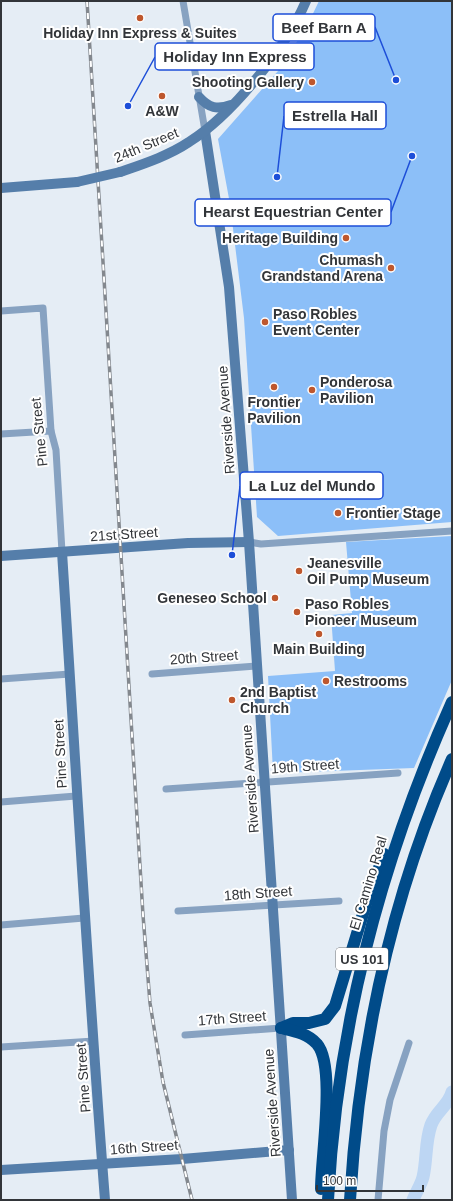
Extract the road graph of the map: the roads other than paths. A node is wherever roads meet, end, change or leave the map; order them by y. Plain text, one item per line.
1 (183, 1) edge
2 (306, 1) edge
3 (199, 97) junction
4 (233, 104) junction
5 (205, 131) junction
6 (1, 188) edge
7 (1, 311) edge
8 (51, 431) junction
9 (1, 434) edge
10 (452, 531) edge
11 (249, 542) junction
12 (62, 552) junction
13 (1, 556) edge
14 (257, 666) junction
15 (70, 674) junction
16 (152, 674) dead end
17 (1, 679) edge
18 (452, 702) edge
19 (441, 728) junction
20 (452, 759) edge
21 (398, 773) dead end
22 (264, 782) junction
23 (166, 789) dead end
24 (76, 796) junction
25 (1, 802) edge
26 (339, 901) dead end
27 (272, 906) junction
28 (178, 911) dead end
29 (84, 918) junction
30 (1, 925) edge
31 (281, 1028) junction
32 (185, 1035) dead end
33 (94, 1041) junction
34 (408, 1043) dead end
35 (1, 1047) edge
36 (289, 1150) junction
37 (353, 1153) junction
38 (102, 1164) junction
39 (1, 1170) edge
40 (104, 1200) edge
41 (292, 1200) edge
42 (320, 1200) edge
43 (328, 1200) edge
44 (350, 1200) edge
45 (357, 1200) edge
46 (378, 1200) edge

1 - 3 street, Riverside Avenue
2 - 4 main road, 24th Street
3 - 4 main road
3 - 5 street, Riverside Avenue
4 - 5 main road, 24th Street
5 - 6 main road, 24th Street, bridge
5 - 11 main road, Riverside Avenue
7 - 8 street, Pine Street
8 - 9 street
8 - 12 street, Pine Street
10 - 11 street
11 - 12 main road, 21st Street
11 - 14 main road, Riverside Avenue
12 - 13 main road, 21st Street
12 - 15 main road, Pine Street
14 - 16 street, 20th Street
14 - 22 main road, Riverside Avenue
15 - 17 street
15 - 24 main road, Pine Street
18 - 19 highway, El Camino Real / US 101
19 - 31 highway
19 - 43 highway, El Camino Real / US 101
20 - 37 highway, US 101
21 - 22 street, 19th Street
22 - 23 street, 19th Street
22 - 27 main road, Riverside Avenue
24 - 25 street
24 - 29 main road, Pine Street
26 - 27 street, 18th Street
27 - 28 street, 18th Street
27 - 31 main road, Riverside Avenue
29 - 30 street
29 - 33 main road, Pine Street
31 - 32 street, 17th Street
31 - 36 main road, Riverside Avenue
31 - 42 highway
33 - 35 street
33 - 38 main road, Pine Street
34 - 46 street
36 - 38 main road, 16th Street
36 - 41 main road, Riverside Avenue
37 - 44 highway, US 101
37 - 45 highway
38 - 39 main road, 16th Street
38 - 40 main road, Pine Street

